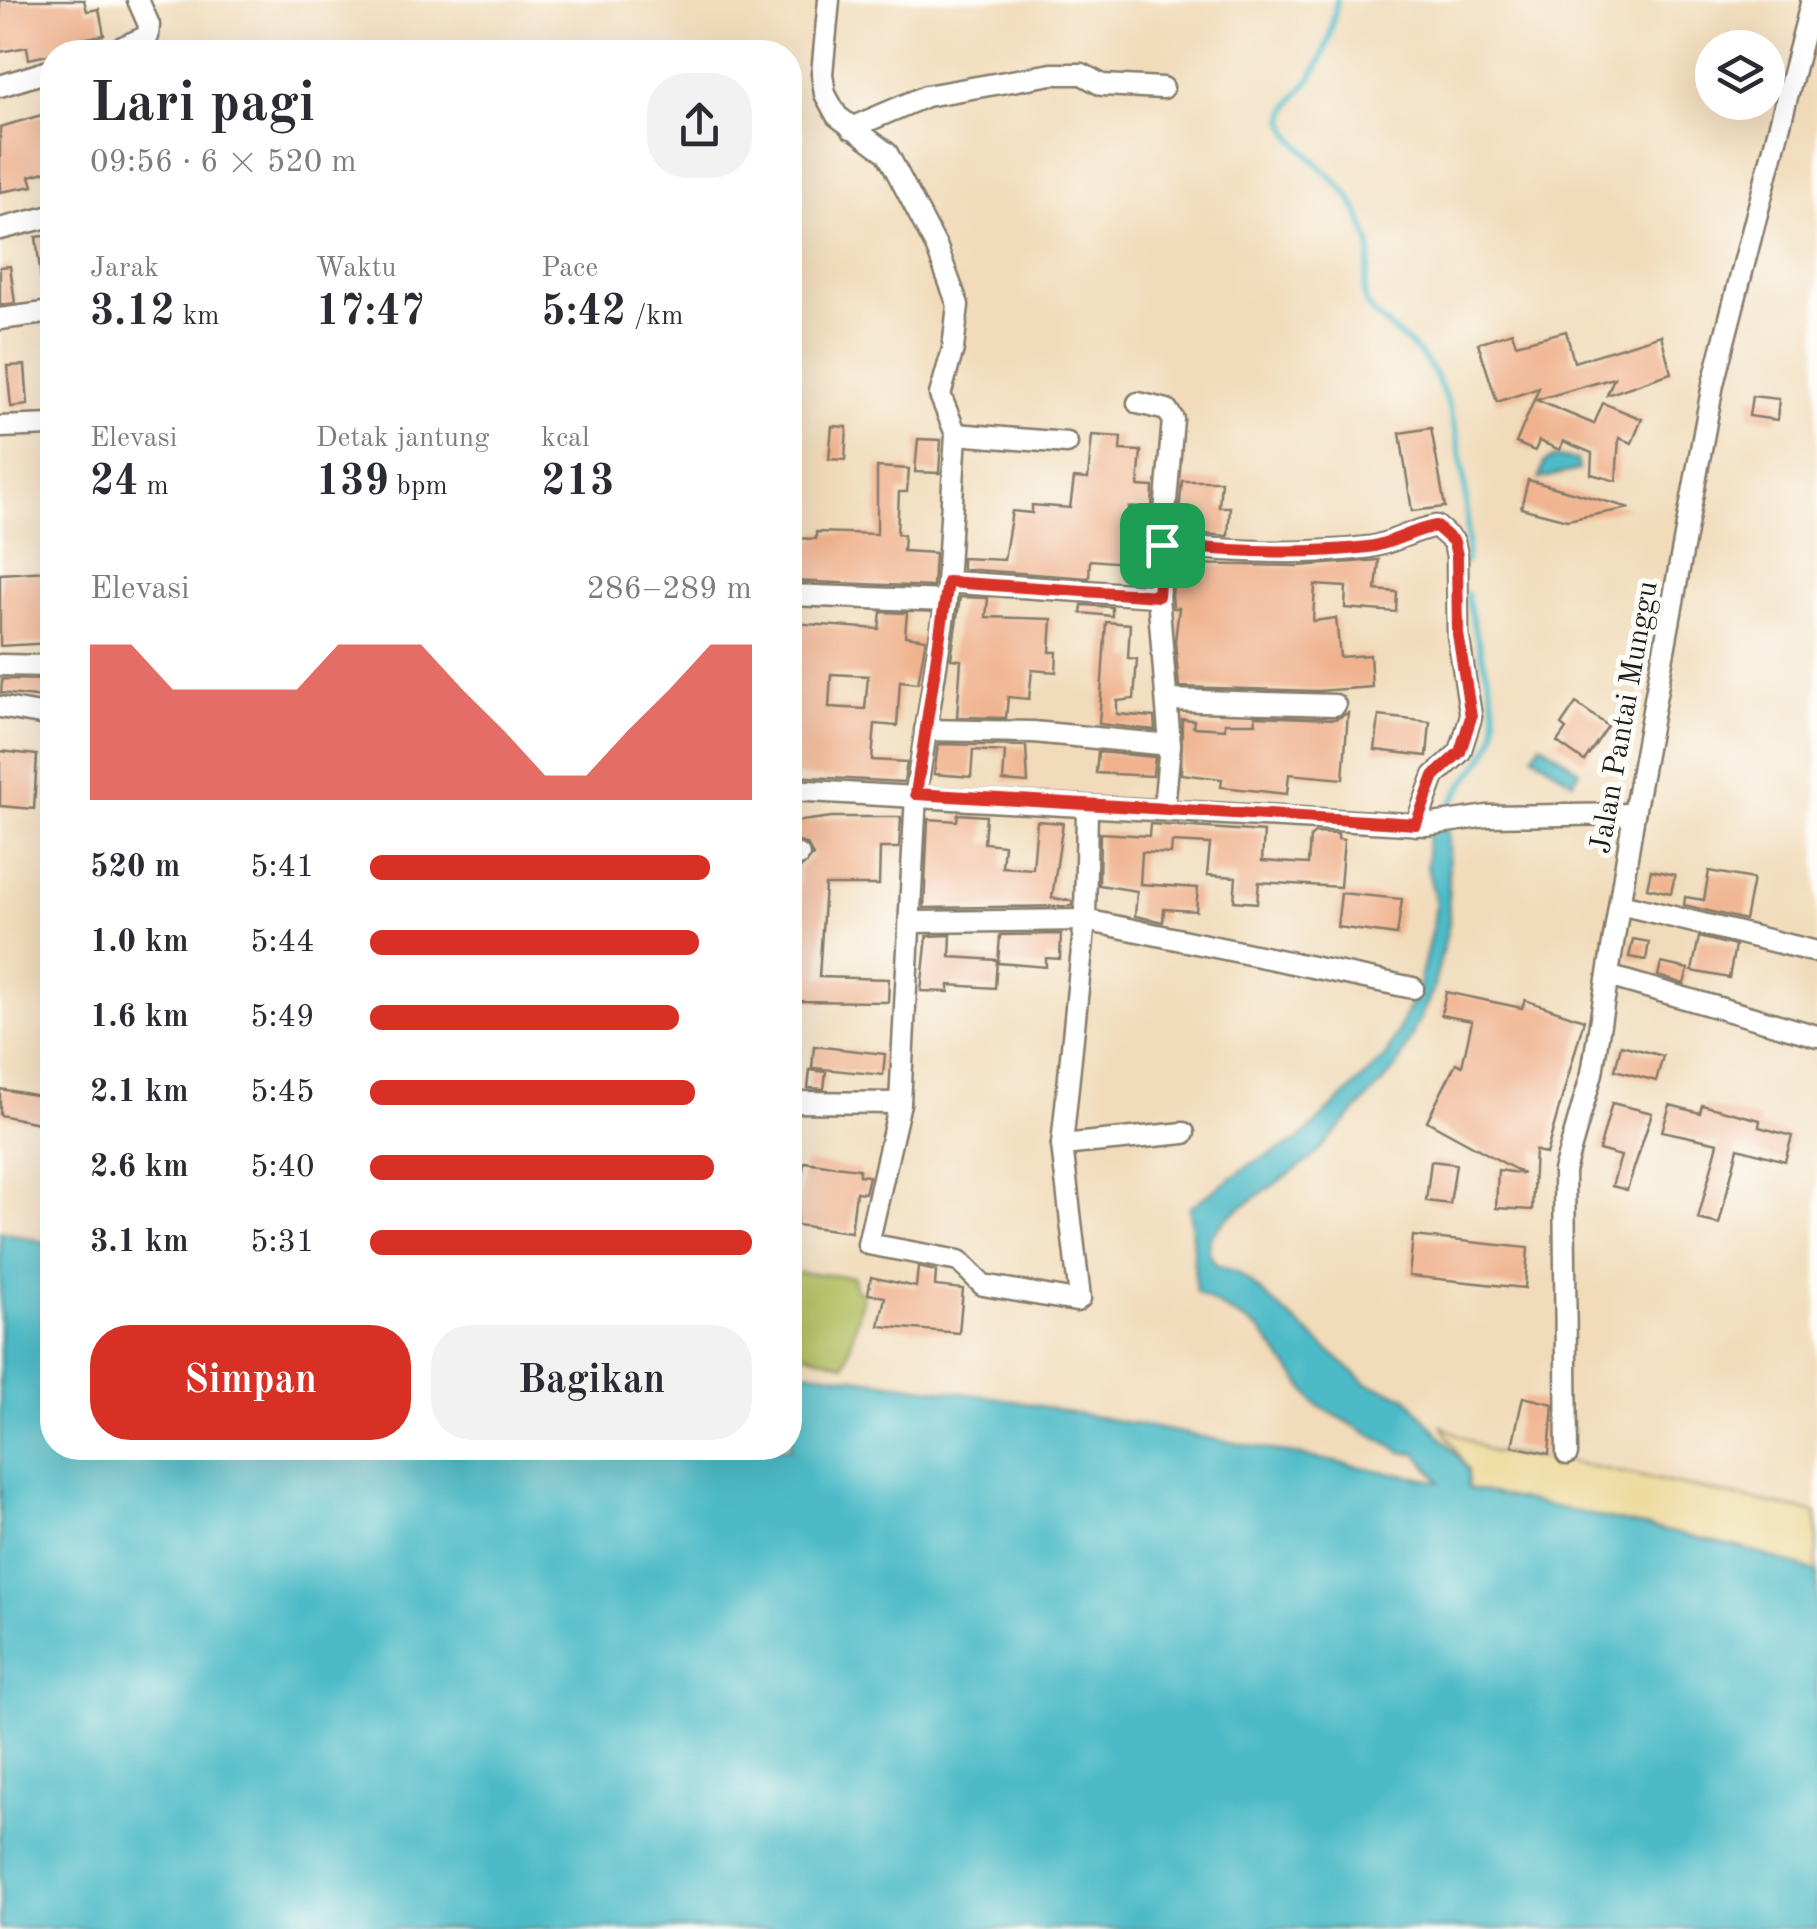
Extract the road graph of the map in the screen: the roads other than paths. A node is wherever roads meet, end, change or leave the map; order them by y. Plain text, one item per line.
1 (138, 0) edge
2 (830, 0) edge
3 (1812, 0) edge
4 (143, 40) edge
5 (40, 74) edge
6 (0, 86) edge
7 (1163, 88) dead end
8 (851, 128) junction
9 (40, 219) edge
10 (0, 229) edge
11 (40, 314) edge
12 (0, 320) edge
13 (1138, 403) dead end
14 (40, 425) edge
15 (0, 427) edge
16 (956, 434) junction
17 (1067, 444) dead end
18 (1162, 545) junction
19 (947, 591) junction
20 (802, 596) edge
21 (1158, 596) junction
22 (0, 665) edge
23 (40, 666) edge
24 (1169, 700) junction
25 (1336, 705) dead end
26 (0, 707) edge
27 (40, 714) edge
28 (925, 730) junction
29 (1170, 745) junction
30 (802, 790) edge
31 (916, 794) junction
32 (1087, 808) junction
33 (1164, 808) junction
34 (1634, 814) junction
35 (1421, 825) junction
36 (1620, 904) junction
37 (1084, 920) junction
38 (910, 922) junction
39 (1813, 950) dead end
40 (1608, 976) junction
41 (1414, 988) dead end
42 (1817, 1036) edge
43 (802, 1102) edge
44 (900, 1103) junction
45 (1184, 1134) dead end
46 (1062, 1145) junction
47 (1567, 1454) dead end

1 - 4 street
2 - 8 street
3 - 34 street, Jalan Pantai Munggu
5 - 6 street
7 - 8 street
8 - 16 street
9 - 10 street
11 - 12 street
13 - 18 street
14 - 15 street
16 - 17 street
16 - 19 street
18 - 21 street
18 - 35 street
19 - 20 street
19 - 21 street
19 - 28 street
21 - 24 street
22 - 23 street
24 - 25 street
24 - 29 street
26 - 27 street
28 - 29 street
28 - 31 street
29 - 33 street
30 - 31 street
31 - 32 street
31 - 38 street
32 - 33 street
32 - 37 street
33 - 35 street
34 - 35 street
34 - 36 street, Jalan Pantai Munggu
36 - 39 street
36 - 40 street, Jalan Pantai Munggu
37 - 38 street
37 - 41 street
37 - 46 street
38 - 44 street
40 - 42 street
40 - 47 street, Jalan Pantai Munggu
43 - 44 street
44 - 46 street
45 - 46 street

